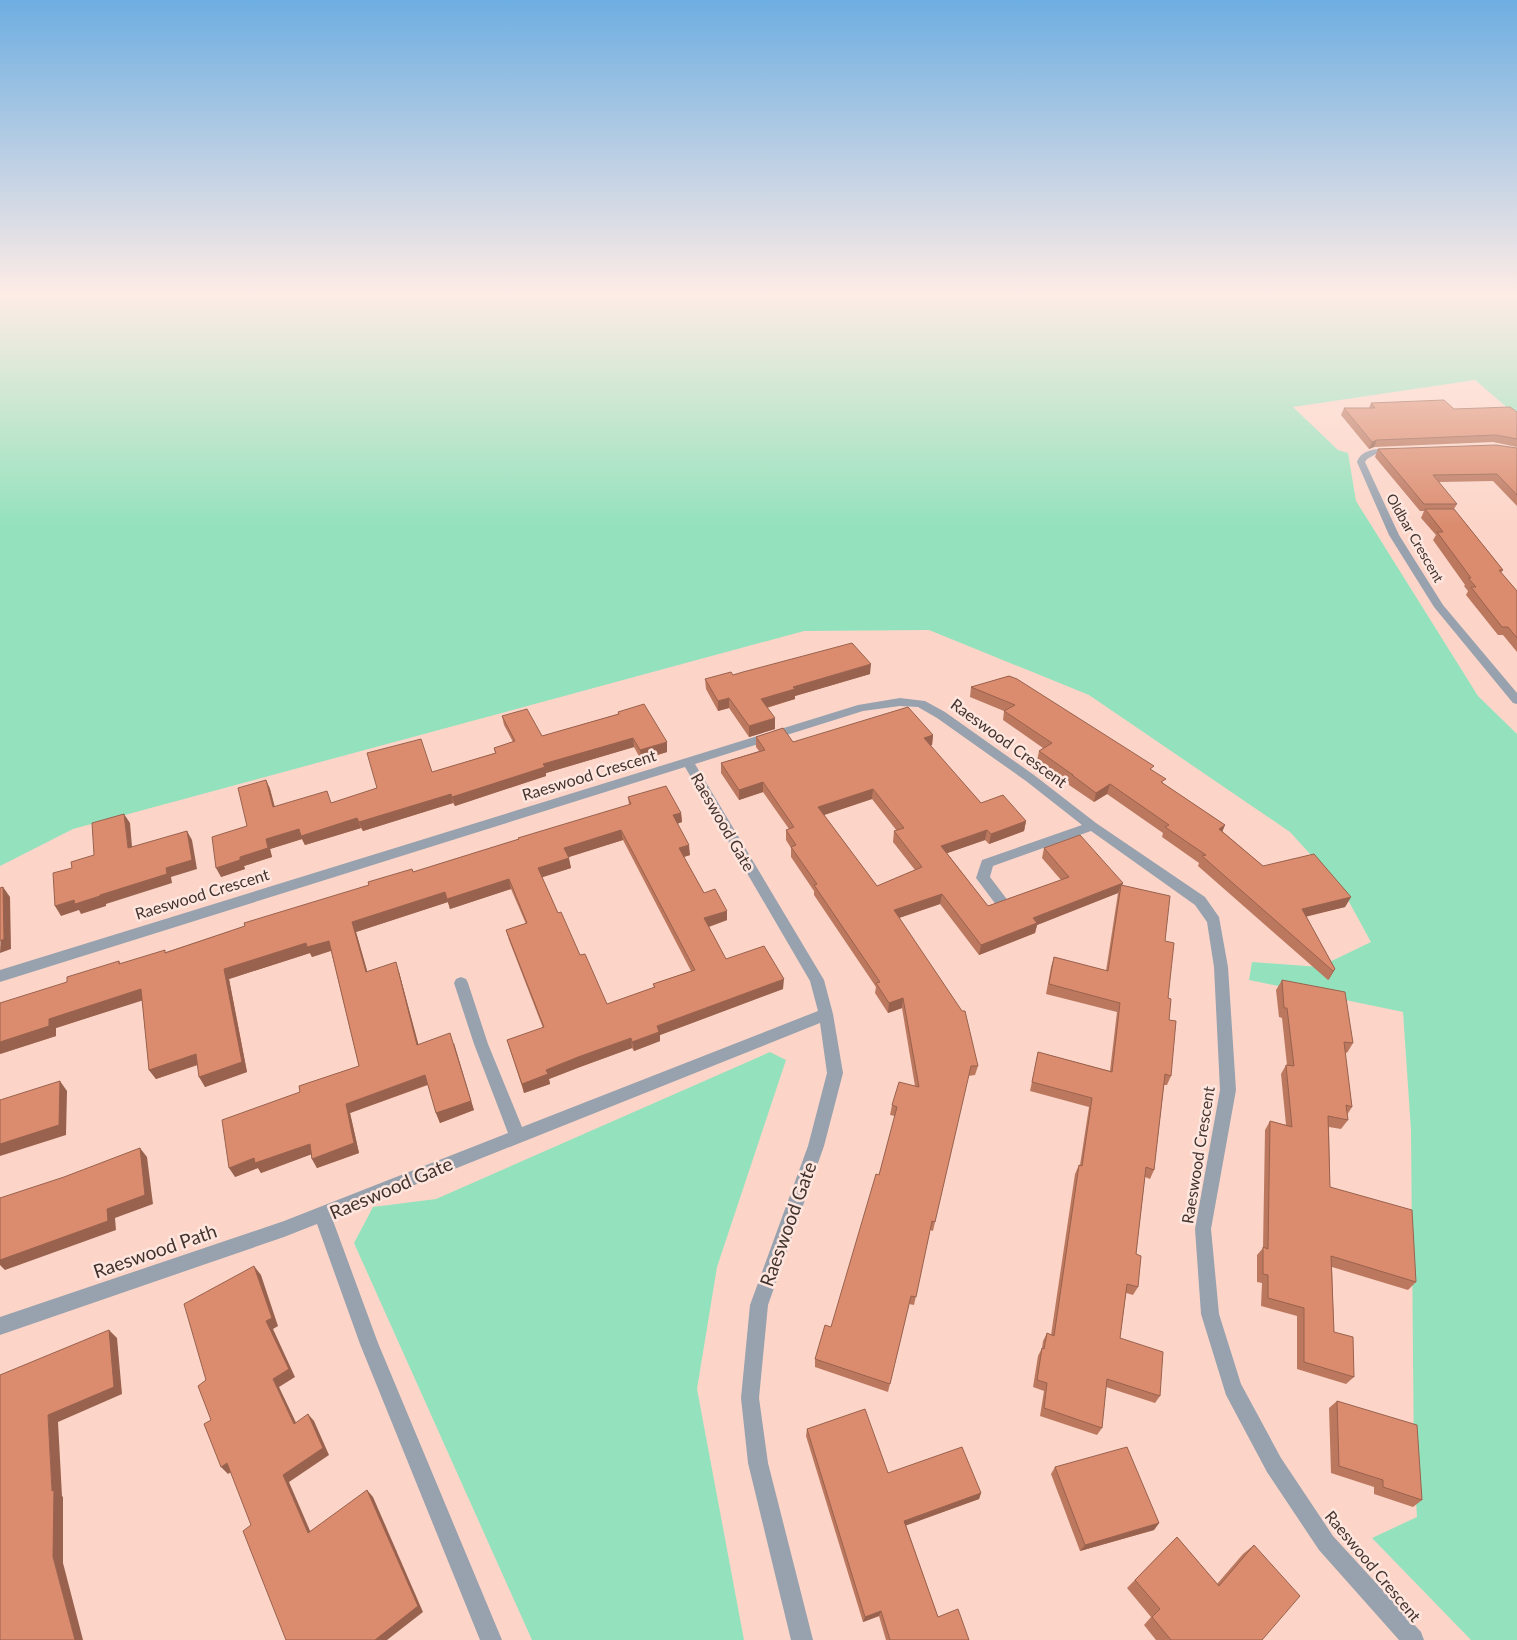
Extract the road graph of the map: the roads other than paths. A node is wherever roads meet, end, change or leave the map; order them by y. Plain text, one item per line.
1 (1404, 451) edge
2 (1517, 700) edge
3 (688, 762) junction
4 (1092, 826) junction
5 (1002, 902) edge
6 (0, 976) edge
7 (460, 984) dead end
8 (826, 1014) junction
9 (517, 1136) junction
10 (322, 1214) junction
11 (0, 1326) edge
12 (491, 1640) edge
13 (802, 1640) edge
14 (1413, 1640) edge

1 - 2 street, Oldbar Crescent
3 - 4 street, Raeswood Crescent
3 - 6 street, Raeswood Crescent
3 - 8 street, Raeswood Gate
4 - 5 street
4 - 14 street, Raeswood Crescent
7 - 9 street
8 - 9 street, Raeswood Gate
8 - 13 street, Raeswood Gate
9 - 10 street, Raeswood Gate
10 - 11 street, Raeswood Path
10 - 12 street, Raeswood Gate

